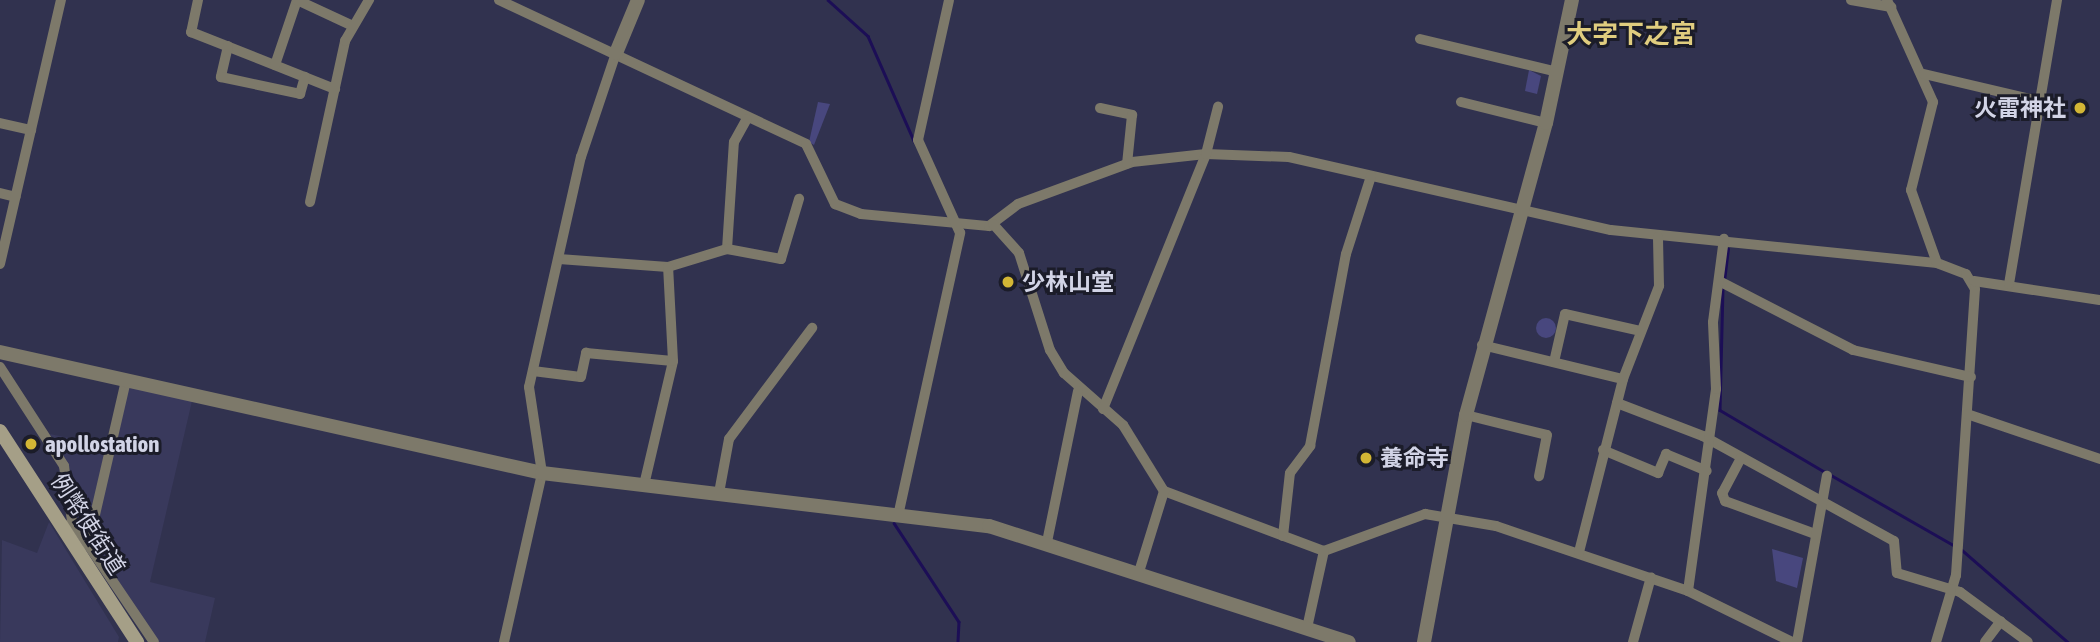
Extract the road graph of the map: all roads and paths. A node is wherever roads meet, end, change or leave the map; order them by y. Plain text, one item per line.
1 (61, 0) edge
2 (198, 0) edge
3 (499, 0) edge
4 (638, 0) edge
5 (948, 0) edge
6 (1572, 0) edge
7 (1851, 0) edge
8 (2057, 0) edge
9 (364, 2) edge
10 (1889, 4) edge
11 (354, 26) junction
12 (1420, 39) dead end
13 (228, 46) junction
14 (616, 52) junction
15 (275, 65) junction
16 (1558, 72) junction
17 (1924, 74) junction
18 (305, 77) junction
19 (335, 89) junction
20 (2035, 100) junction
21 (1461, 102) dead end
22 (1218, 107) dead end
23 (1100, 108) dead end
24 (747, 119) junction
25 (0, 123) edge
26 (1546, 123) junction
27 (31, 130) junction
28 (1206, 154) junction
29 (1127, 164) junction
30 (1371, 176) junction
31 (0, 193) edge
32 (16, 197) junction
33 (799, 199) dead end
34 (310, 202) dead end
35 (1522, 208) junction
36 (993, 224) junction
37 (956, 227) junction
38 (1658, 237) junction
39 (1724, 239) junction
40 (727, 249) junction
41 (1, 252) edge
42 (559, 259) junction
43 (0, 264) edge
44 (1937, 264) junction
45 (668, 267) junction
46 (1719, 281) junction
47 (1974, 281) junction
48 (2009, 284) junction
49 (2100, 300) edge
50 (812, 328) dead end
51 (1641, 331) junction
52 (1482, 345) junction
53 (0, 352) edge
54 (673, 361) junction
55 (1554, 362) junction
56 (0, 368) edge
57 (533, 371) junction
58 (1971, 377) junction
59 (1623, 379) junction
60 (126, 380) junction
61 (1078, 391) junction
62 (1617, 403) junction
63 (1103, 409) junction
64 (1967, 414) junction
65 (1466, 415) junction
66 (0, 431) edge
67 (1710, 441) junction
68 (1603, 450) junction
69 (1741, 458) junction
70 (2100, 459) edge
71 (1707, 471) junction
72 (542, 473) junction
73 (1539, 476) dead end
74 (1827, 476) dead end
75 (644, 485) junction
76 (1164, 491) junction
77 (719, 493) junction
78 (1821, 502) junction
79 (898, 516) junction
80 (1445, 516) junction
81 (69, 526) junction
82 (1815, 534) junction
83 (1283, 536) junction
84 (1046, 542) junction
85 (88, 545) junction
86 (1324, 551) junction
87 (1579, 552) junction
88 (1139, 572) junction
89 (1651, 577) junction
90 (1688, 592) junction
91 (1954, 592) junction
92 (2001, 621) junction
93 (1307, 628) junction
94 (137, 642) edge
95 (154, 642) edge
96 (504, 642) edge
97 (1349, 642) edge
98 (1424, 642) edge
99 (1633, 642) edge
100 (1794, 642) edge
101 (1936, 642) edge
102 (1985, 642) edge
103 (2028, 642) edge

1 - 27 street
2 - 13 street
3 - 14 street
4 - 14 street
5 - 37 street
6 - 16 street
7 - 10 street
8 - 20 street
9 - 11 street
10 - 17 street
11 - 15 street
11 - 19 street
12 - 16 street
13 - 15 street
13 - 18 street
14 - 24 street
14 - 42 street
15 - 18 street
16 - 26 street
17 - 20 street
17 - 44 street
18 - 19 street
19 - 34 street
20 - 48 street
21 - 26 street
22 - 28 street
23 - 29 street
24 - 37 street
24 - 40 street
25 - 27 street
26 - 35 street
27 - 32 street
28 - 29 street
28 - 30 street
28 - 63 street
29 - 36 street
30 - 35 street
30 - 83 street
31 - 32 street
32 - 41 street
33 - 40 street
35 - 38 street
35 - 52 street
36 - 37 street
36 - 61 street
37 - 79 street
38 - 39 street
38 - 51 street
39 - 44 street
39 - 46 street
40 - 45 street
41 - 43 street
42 - 45 street
42 - 57 street
44 - 47 street
45 - 54 street
46 - 58 street
46 - 67 street
47 - 48 street
47 - 58 street
48 - 49 street
50 - 77 street
51 - 55 street
51 - 59 street
52 - 55 street
52 - 65 street
53 - 60 street
54 - 57 street
54 - 75 street
55 - 59 street
56 - 81 street
57 - 72 street
58 - 64 street
59 - 62 street
60 - 72 street
60 - 85 street
61 - 63 street
61 - 84 street
62 - 67 street
62 - 68 street
63 - 76 street
64 - 70 street
64 - 91 street
65 - 73 street
65 - 80 street
66 - 81 main road, 例幣使街道
67 - 69 street
67 - 71 street
68 - 71 street
68 - 87 street
69 - 78 street
69 - 82 street
71 - 90 street
72 - 75 street
72 - 96 street
74 - 78 street
75 - 77 street
76 - 83 street
76 - 88 street
77 - 79 street
78 - 82 street
78 - 91 street
79 - 84 street
80 - 86 street
80 - 87 street
80 - 98 street
81 - 85 street
81 - 94 main road, 例幣使街道
82 - 100 street
83 - 86 street
84 - 88 street
85 - 95 street
86 - 93 street
87 - 89 street
88 - 93 street
89 - 90 street
89 - 99 street
90 - 100 street
91 - 92 street
91 - 101 street
92 - 102 street
92 - 103 street
93 - 97 street

